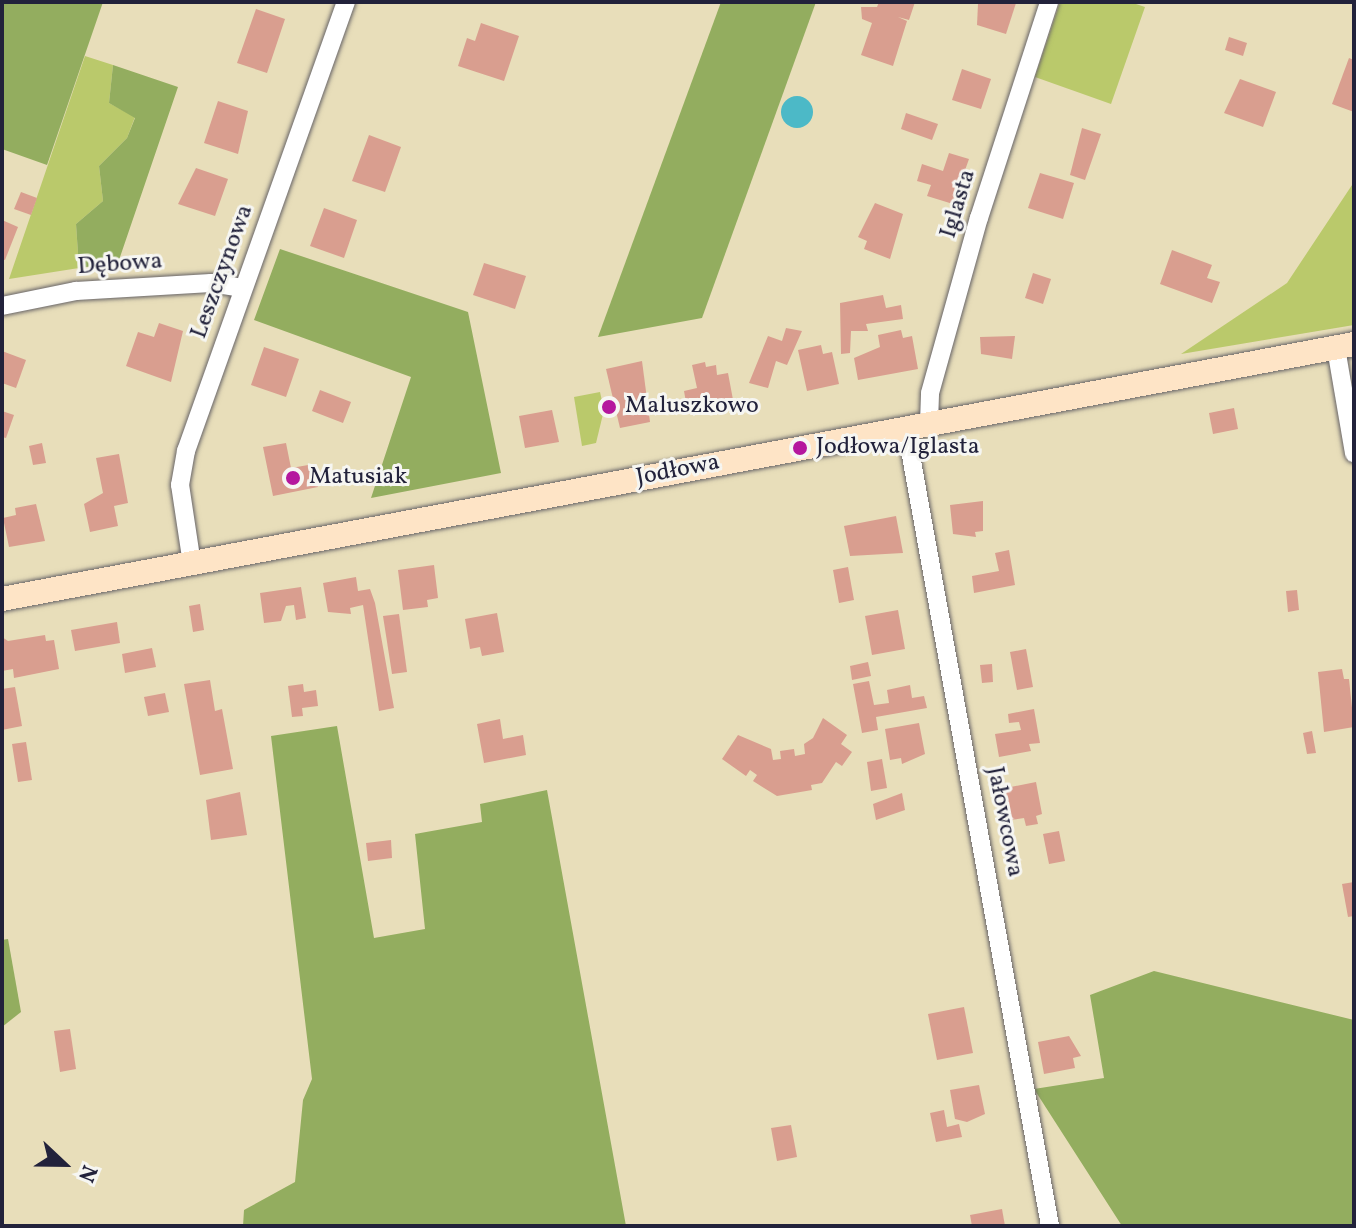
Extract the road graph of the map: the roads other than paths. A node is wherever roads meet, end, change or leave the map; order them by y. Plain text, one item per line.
1 (346, 2) edge
2 (1049, 2) edge
3 (243, 288) junction
4 (2, 306) edge
5 (1345, 346) edge
6 (917, 426) junction
7 (1354, 453) edge
8 (192, 564) junction
9 (2, 599) edge
10 (1050, 1226) edge

1 - 3 street, Leszczynowa
2 - 6 street, Iglasta
3 - 4 street, Dębowa
3 - 8 street, Leszczynowa
5 - 6 street, Jodłowa
5 - 7 street
6 - 8 street, Jodłowa
6 - 10 street, Jałowcowa
8 - 9 street, Jodłowa

